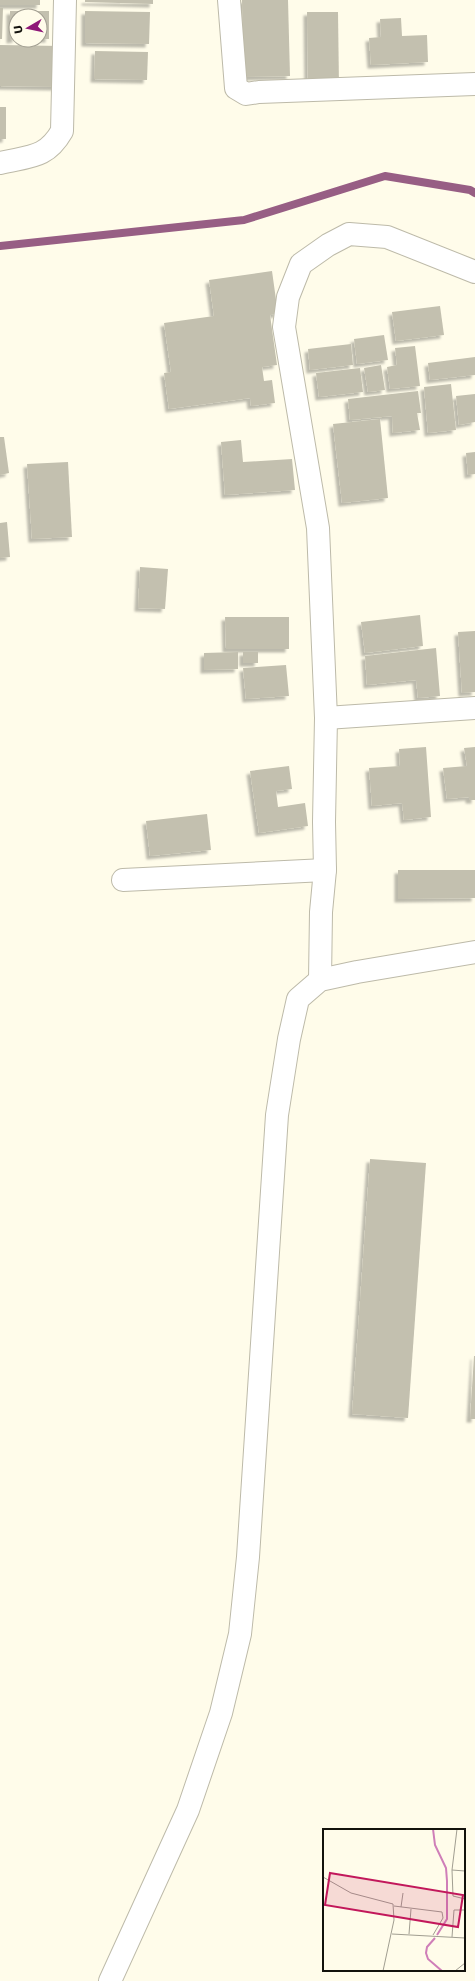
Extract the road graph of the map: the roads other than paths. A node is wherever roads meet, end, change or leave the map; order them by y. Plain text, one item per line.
1 (65, 0) edge
2 (229, 0) edge
3 (475, 84) edge
4 (0, 163) edge
5 (475, 272) edge
6 (475, 708) edge
7 (326, 718) junction
8 (325, 870) junction
9 (123, 880) dead end
10 (475, 952) edge
11 (320, 980) junction
12 (110, 1981) edge

1 - 4 street
2 - 3 street
5 - 7 street
6 - 7 street
7 - 8 street
8 - 9 street
8 - 11 street
10 - 11 street
11 - 12 street

